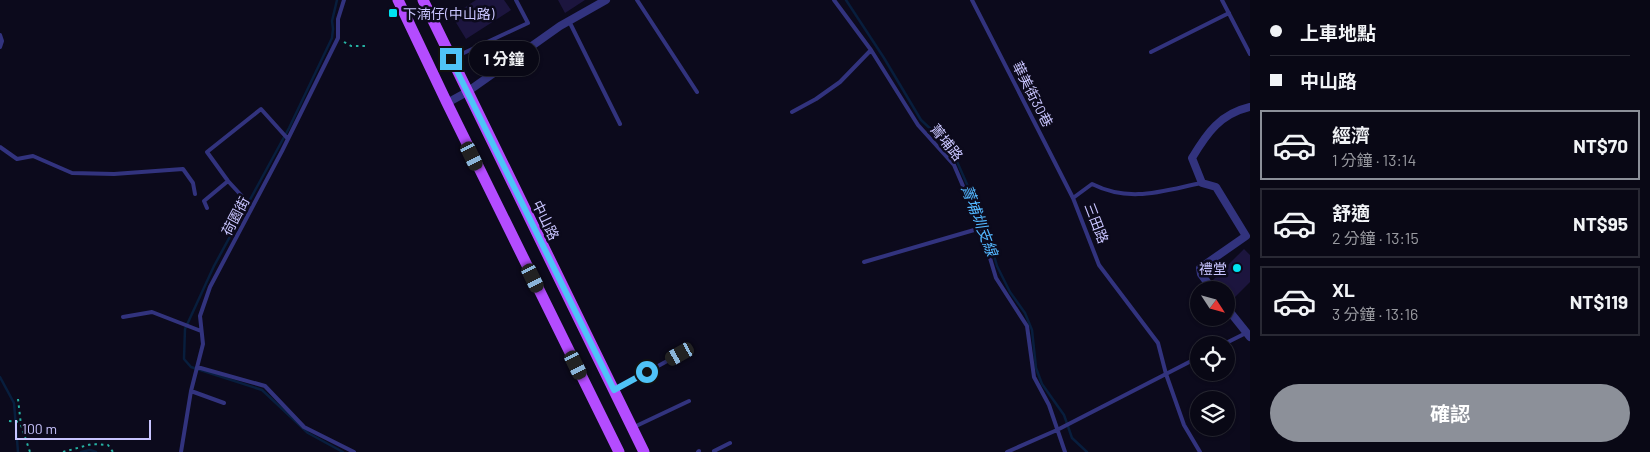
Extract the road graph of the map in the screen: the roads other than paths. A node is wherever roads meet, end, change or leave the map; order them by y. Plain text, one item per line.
1 (344, 0) edge
2 (398, 0) edge
3 (423, 0) edge
4 (516, 0) edge
5 (606, 0) edge
6 (637, 0) edge
7 (834, 0) edge
8 (972, 0) edge
9 (1222, 0) edge
10 (1229, 13) junction
11 (569, 21) junction
12 (0, 35) edge
13 (0, 47) edge
14 (871, 50) junction
15 (1151, 52) dead end
16 (1250, 54) edge
17 (451, 59) junction
18 (467, 92) junction
19 (697, 92) dead end
20 (447, 103) junction
21 (1250, 107) edge
22 (792, 112) dead end
23 (620, 124) dead end
24 (288, 139) junction
25 (0, 147) edge
26 (228, 181) junction
27 (1202, 183) junction
28 (195, 194) dead end
29 (1073, 198) junction
30 (252, 207) junction
31 (207, 208) dead end
32 (980, 228) junction
33 (864, 262) dead end
34 (1206, 281) edge
35 (122, 317) dead end
36 (1235, 318) edge
37 (201, 331) junction
38 (1248, 335) edge
39 (1235, 340) edge
40 (680, 354) dead end
41 (1190, 362) edge
42 (197, 366) junction
43 (1166, 374) junction
44 (614, 390) junction
45 (191, 391) junction
46 (689, 401) dead end
47 (224, 403) dead end
48 (632, 428) junction
49 (1057, 430) junction
50 (730, 443) dead end
51 (181, 452) edge
52 (354, 452) edge
53 (619, 452) edge
54 (644, 452) edge
55 (715, 452) edge
56 (1007, 452) edge
57 (1065, 452) edge
58 (1200, 452) edge

1 - 24 lane, 荷園街
2 - 20 main road
3 - 17 main road, 中山路
4 - 17 lane
5 - 11 street
6 - 19 lane
7 - 14 lane, 菁埔路
8 - 29 lane, 華美街30巷
9 - 10 lane
10 - 15 lane
10 - 16 lane
11 - 18 street
11 - 23 lane
12 - 13 lane
14 - 22 lane
14 - 32 lane, 菁埔路
17 - 18 main road, 中山路
18 - 20 street
18 - 44 main road, 中山路
20 - 53 main road
21 - 27 street
24 - 26 lane
24 - 30 lane, 荷園街
25 - 28 lane
26 - 30 lane
26 - 31 lane
27 - 29 lane, 三田路
27 - 34 street
29 - 43 lane, 三田路
30 - 37 lane, 荷園街
32 - 33 lane
32 - 49 lane, 菁埔路
35 - 37 lane
36 - 38 street
37 - 42 lane, 荷園街
38 - 39 lane
40 - 44 lane
41 - 43 lane
42 - 45 lane, 荷園街
42 - 52 lane
43 - 49 lane
43 - 58 lane, 三田路
44 - 48 main road, 中山路
45 - 47 lane
45 - 51 lane, 荷園街
46 - 48 lane
48 - 54 main road, 中山路
49 - 56 lane
49 - 57 lane, 菁埔路
50 - 55 lane

